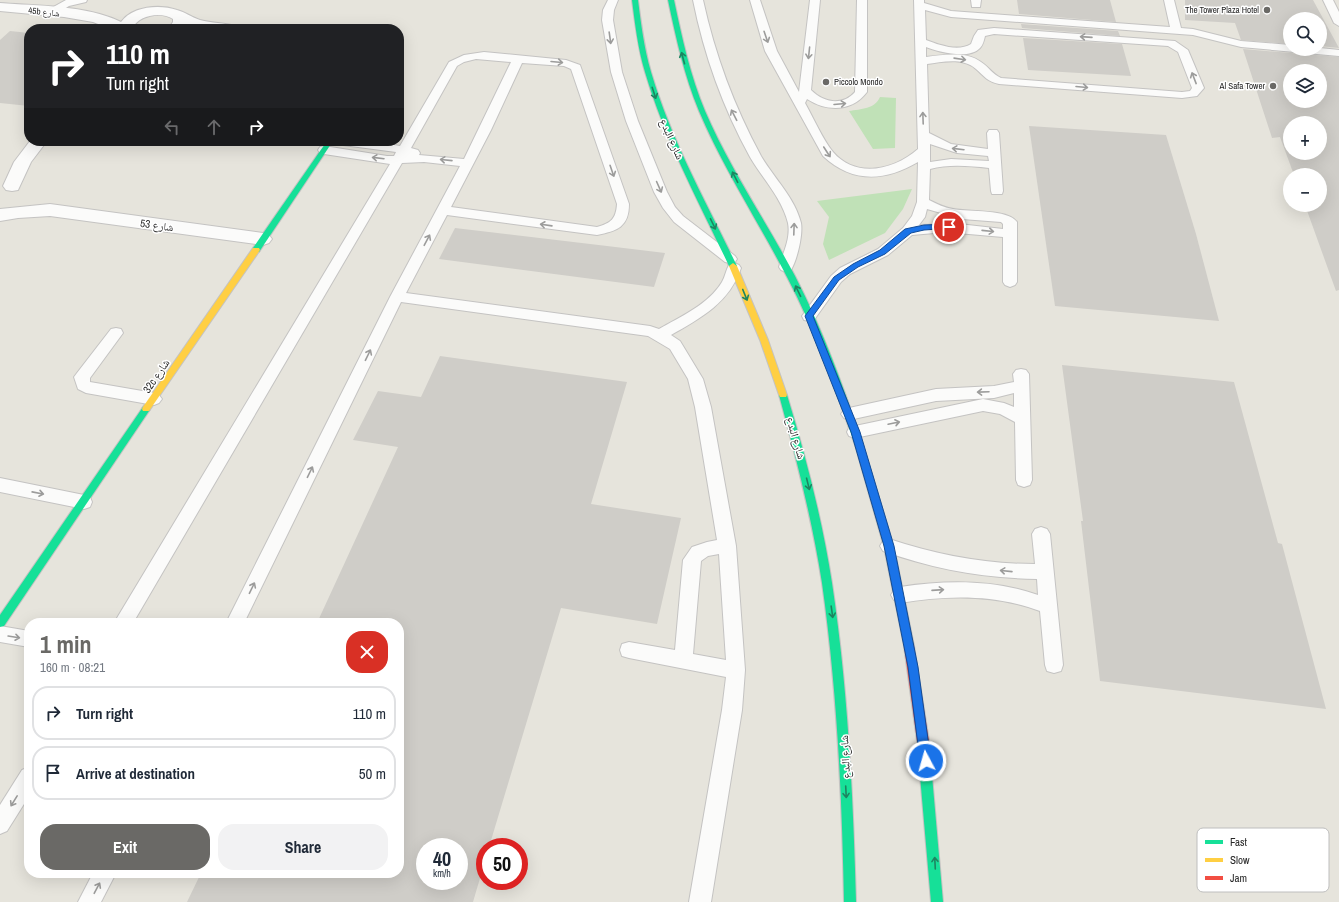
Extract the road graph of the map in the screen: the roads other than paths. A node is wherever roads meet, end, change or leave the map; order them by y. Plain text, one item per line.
1 (82, 0) edge
2 (613, 0) edge
3 (635, 0) edge
4 (671, 0) edge
5 (698, 0) edge
6 (755, 0) edge
7 (814, 0) edge
8 (862, 0) edge
9 (1169, 0) edge
10 (1328, 0) edge
11 (919, 2) edge
12 (0, 7) edge
13 (52, 12) junction
14 (146, 13) junction
15 (178, 13) edge
16 (87, 16) junction
17 (1339, 23) edge
18 (113, 24) edge
19 (128, 24) edge
20 (198, 24) edge
21 (1176, 30) junction
22 (921, 42) junction
23 (1339, 53) edge
24 (518, 59) junction
25 (921, 61) junction
26 (805, 91) junction
27 (800, 103) junction
28 (993, 133) dead end
29 (924, 136) junction
30 (35, 146) edge
31 (327, 146) edge
32 (364, 146) edge
33 (924, 150) junction
34 (401, 155) junction
35 (995, 159) junction
36 (468, 162) junction
37 (924, 166) junction
38 (0, 170) edge
39 (8, 185) edge
40 (998, 191) dead end
41 (923, 202) junction
42 (50, 210) junction
43 (443, 210) junction
44 (0, 211) edge
45 (0, 215) edge
46 (908, 231) junction
47 (1010, 234) junction
48 (263, 239) junction
49 (732, 264) junction
50 (786, 267) junction
51 (1010, 282) dead end
52 (397, 298) junction
53 (809, 316) junction
54 (116, 333) dead end
55 (660, 335) junction
56 (154, 399) junction
57 (849, 414) junction
58 (1023, 419) junction
59 (855, 432) junction
60 (1024, 480) dead end
61 (0, 485) edge
62 (84, 502) junction
63 (1041, 534) dead end
64 (727, 546) junction
65 (889, 546) junction
66 (1045, 572) junction
67 (900, 595) junction
68 (1049, 607) junction
69 (126, 618) edge
70 (237, 618) edge
71 (0, 623) edge
72 (0, 634) edge
73 (24, 638) edge
74 (629, 650) dead end
75 (682, 660) junction
76 (1054, 665) dead end
77 (736, 670) junction
78 (24, 785) edge
79 (0, 824) edge
80 (102, 878) edge
81 (89, 902) edge
82 (700, 902) edge
83 (850, 902) edge
84 (937, 902) edge

1 - 13 lane
2 -> 49 lane
3 -> 49 main road, شارع البدع
50 -> 4 main road
50 -> 5 lane
6 -> 27 lane
7 -> 26 lane
26 -> 8 lane
9 - 21 lane
10 - 17 lane
11 - 21 lane
11 - 22 lane
12 - 13 street, 45b شارع
13 - 16 street, 45b شارع
14 - 15 street, 45b شارع
14 - 16 street, 45b شارع
14 - 19 street
15 - 20 street
16 - 18 street, 45b شارع
21 - 23 lane
22 - 25 lane
25 -> 22 lane
24 - 34 lane
24 - 36 lane
24 -> 43 lane
29 -> 25 lane
26 - 27 lane
27 -> 33 lane
28 - 35 lane
29 - 33 lane
35 -> 29 lane
30 - 38 street
30 - 39 street
34 -> 31 lane
31 - 48 main road, 32c شارع
32 - 34 lane
33 - 37 lane
36 -> 34 lane
34 - 69 lane
35 - 37 lane
35 - 40 lane
36 - 43 lane
37 - 41 lane
39 - 42 street, شارع 53
39 - 44 street
41 - 46 lane
41 - 47 lane
42 - 45 street, شارع 53
42 - 48 street, شارع 53
52 -> 43 lane
46 -> 47 lane
46 - 53 lane
47 - 51 lane
48 - 56 main road, 32c شارع
49 - 55 lane
49 -> 83 main road, شارع البدع
53 -> 50 main road
52 - 55 lane
70 -> 52 lane
53 - 57 main road
54 - 56 lane
55 - 64 lane
56 - 62 main road, 32c شارع
58 -> 57 lane
57 - 59 main road
59 -> 58 lane
58 - 60 lane
59 - 65 main road
61 -> 62 lane
62 - 71 main road, 32c شارع
63 - 66 lane
64 - 75 lane
64 - 77 lane
66 -> 65 lane
65 - 67 main road
66 - 68 lane
67 -> 68 lane
84 -> 67 main road
68 - 76 lane
72 -> 73 lane
74 - 75 lane
75 - 77 lane
77 - 82 lane
78 -> 79 lane
81 -> 80 lane

